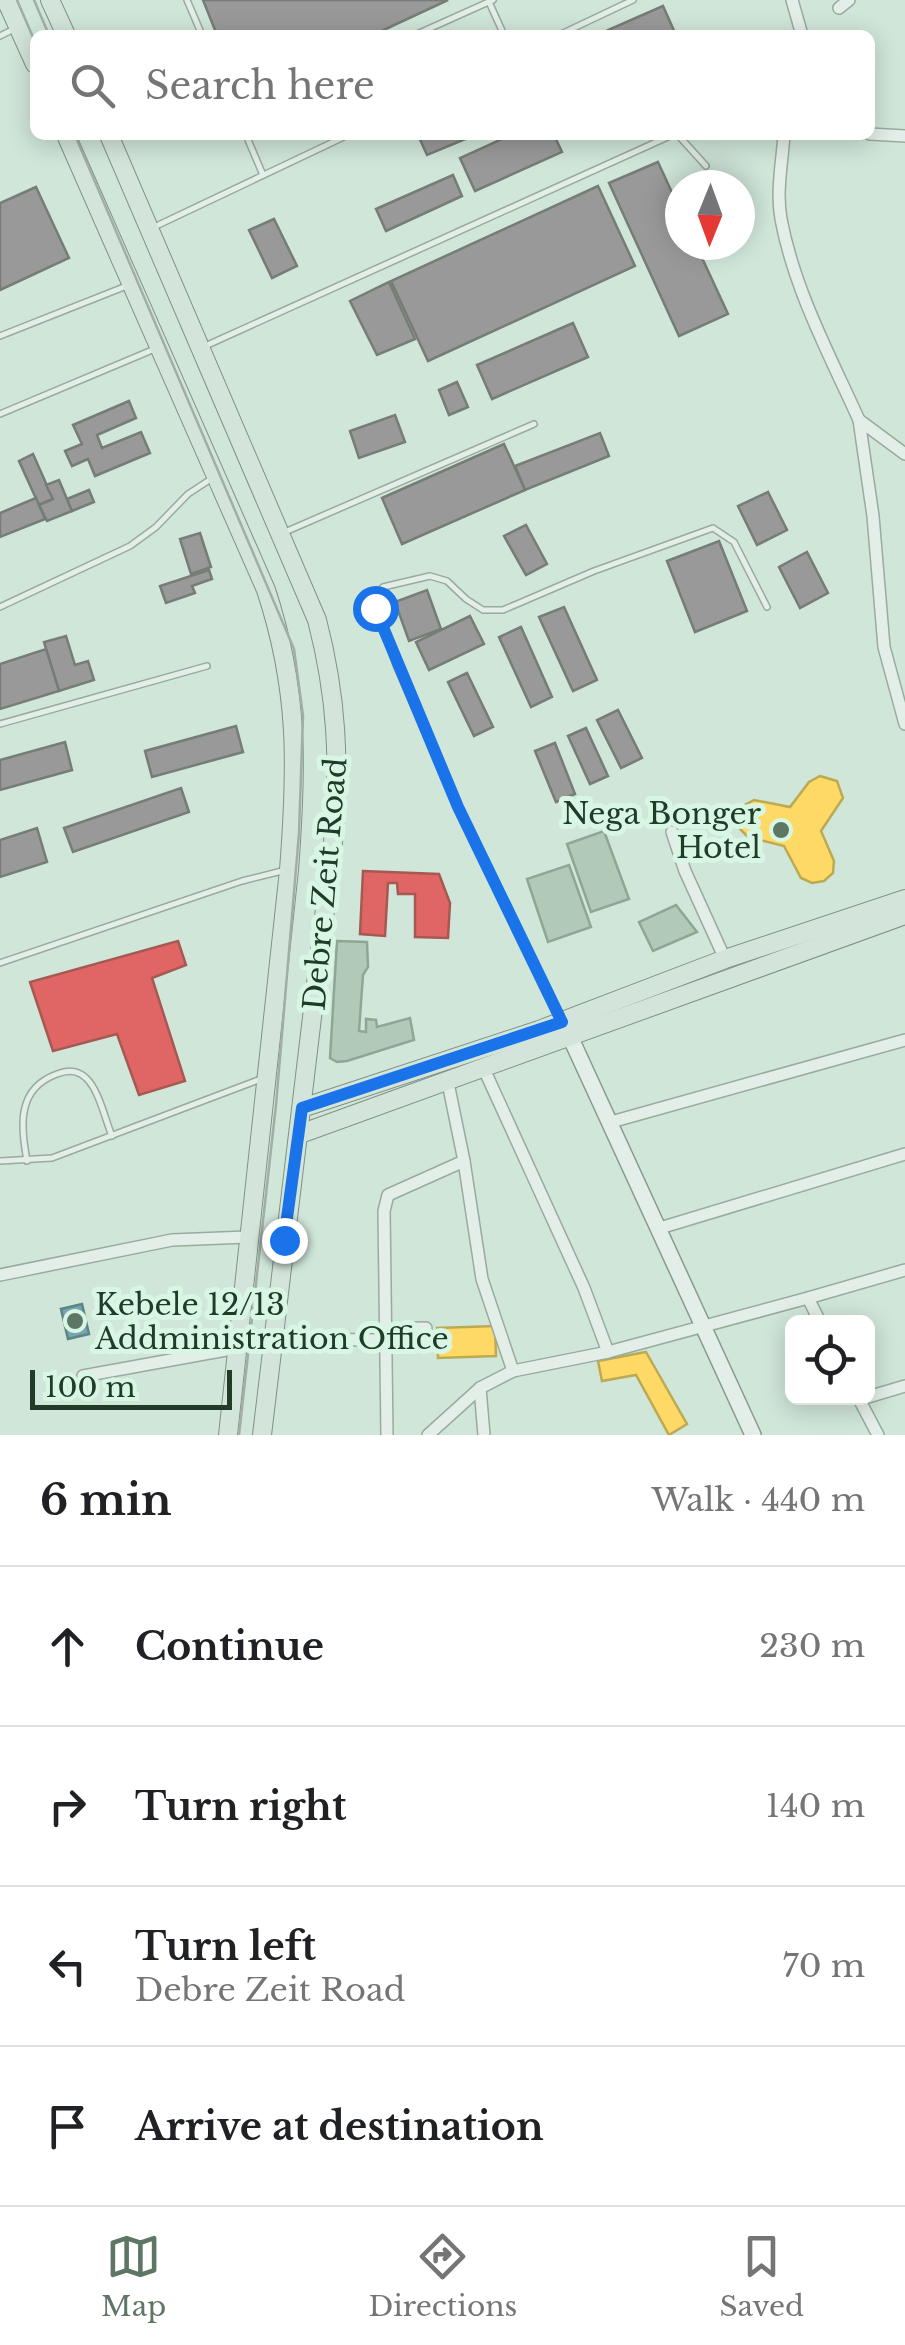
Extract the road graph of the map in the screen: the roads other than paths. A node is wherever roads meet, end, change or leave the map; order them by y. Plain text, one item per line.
1 (6, 0) edge
2 (50, 0) edge
3 (187, 0) edge
4 (633, 0) edge
5 (792, 0) edge
6 (491, 1) edge
7 (18, 26) junction
8 (64, 30) edge
9 (200, 30) edge
10 (426, 30) edge
11 (502, 30) edge
12 (570, 30) edge
13 (801, 30) edge
14 (0, 36) edge
15 (30, 53) edge
16 (875, 134) edge
17 (905, 136) edge
18 (68, 140) edge
19 (111, 140) edge
20 (248, 140) edge
21 (337, 140) edge
22 (664, 140) edge
23 (680, 140) edge
24 (784, 140) edge
25 (706, 166) dead end
26 (263, 175) junction
27 (150, 229) junction
28 (132, 284) junction
29 (0, 326) edge
30 (2, 336) edge
31 (160, 346) junction
32 (201, 348) junction
33 (0, 414) edge
34 (859, 420) junction
35 (534, 424) dead end
36 (905, 454) edge
37 (217, 475) junction
38 (281, 534) junction
39 (0, 607) edge
40 (767, 607) dead end
41 (207, 666) dead end
42 (0, 724) edge
43 (905, 724) edge
44 (672, 832) dead end
45 (289, 870) junction
46 (903, 910) edge
47 (725, 959) junction
48 (0, 962) edge
49 (566, 1029) junction
50 (905, 1040) edge
51 (483, 1067) junction
52 (268, 1076) junction
53 (447, 1078) junction
54 (302, 1108) junction
55 (611, 1122) junction
56 (300, 1134) junction
57 (112, 1136) junction
58 (905, 1154) edge
59 (0, 1161) edge
60 (27, 1161) junction
61 (464, 1162) junction
62 (660, 1228) junction
63 (247, 1236) junction
64 (905, 1270) edge
65 (0, 1275) edge
66 (808, 1298) junction
67 (816, 1315) edge
68 (704, 1326) junction
69 (426, 1328) dead end
70 (384, 1334) junction
71 (273, 1338) junction
72 (237, 1348) junction
73 (608, 1352) junction
74 (513, 1370) junction
75 (83, 1376) dead end
76 (905, 1386) edge
77 (480, 1388) junction
78 (875, 1395) edge
79 (866, 1405) edge
80 (228, 1435) edge
81 (262, 1435) edge
82 (387, 1435) edge
83 (428, 1435) edge
84 (484, 1435) edge
85 (753, 1435) edge
86 (878, 1435) edge

1 - 7 main road
2 - 8 main road
3 - 9 lane
4 - 12 lane
5 - 13 street
6 - 10 lane
6 - 11 lane
7 - 14 lane
7 - 15 main road
16 - 17 street
18 - 28 main road, Debre Zeit Road
19 - 27 main road, Debre Zeit Road
20 - 26 lane
21 - 26 lane
22 - 32 lane
23 - 25 lane
24 - 34 street
26 - 27 lane
27 - 32 main road, Debre Zeit Road
28 - 30 lane
28 - 31 main road, Debre Zeit Road
29 - 30 lane
31 - 33 lane
31 - 37 main road, Debre Zeit Road
32 - 38 main road, Debre Zeit Road
34 - 36 street
34 - 43 street
35 - 38 lane
37 - 39 lane
37 - 45 main road, Debre Zeit Road
38 - 54 main road, Debre Zeit Road
40 - 49 lane
41 - 42 lane
44 - 47 street
45 - 48 lane
45 - 52 main road, Debre Zeit Road
46 - 47 main road
46 - 49 main road
47 - 49 main road
49 - 51 main road
49 - 54 main road
49 - 55 street
50 - 55 street
51 - 53 main road
51 - 73 street
52 - 57 lane
52 - 63 main road, Debre Zeit Road
53 - 56 main road
53 - 61 street
54 - 56 main road, Debre Zeit Road
55 - 62 street
56 - 71 main road, Debre Zeit Road
57 - 60 lane
57 - 60 lane
58 - 62 street
59 - 60 lane
61 - 70 street
61 - 74 street
62 - 68 street
63 - 65 street
63 - 72 main road, Debre Zeit Road
64 - 66 street
66 - 67 street
66 - 68 street
68 - 73 street
68 - 85 street
69 - 70 street
70 - 71 street
70 - 82 street
71 - 81 main road, Debre Zeit Road
72 - 75 street
72 - 80 main road, Debre Zeit Road
73 - 74 street
74 - 77 street
76 - 78 street
77 - 83 street
77 - 84 street
79 - 86 street

